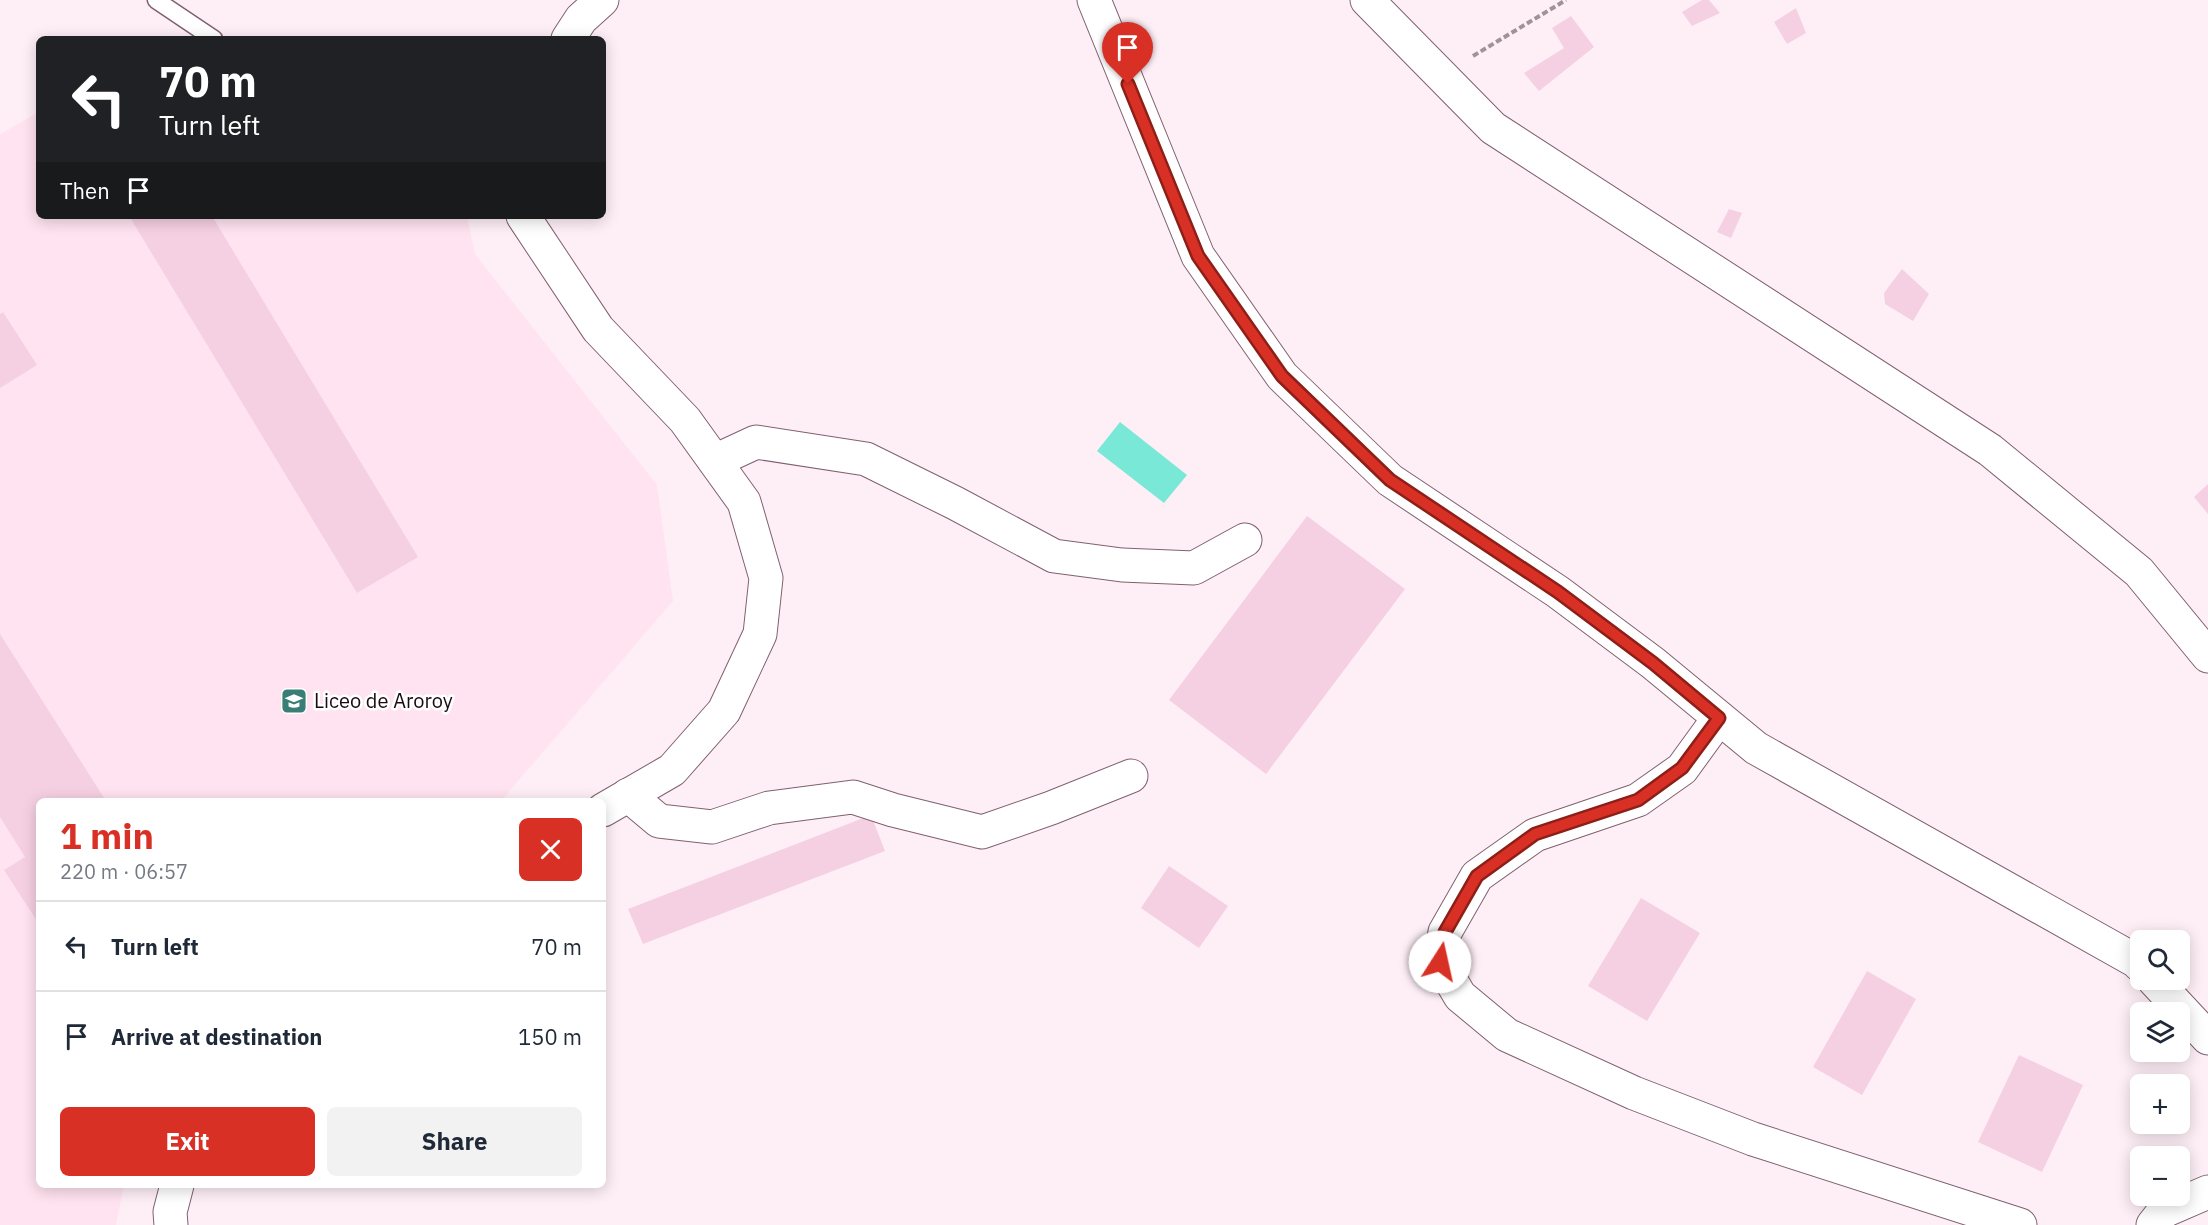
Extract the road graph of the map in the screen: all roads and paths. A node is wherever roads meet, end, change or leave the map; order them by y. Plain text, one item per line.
1 (156, 0) edge
2 (602, 0) edge
3 (1095, 0) edge
4 (1366, 0) edge
5 (1566, 0) edge
6 (210, 36) edge
7 (570, 36) edge
8 (1441, 75) junction
9 (525, 219) edge
10 (715, 461) junction
11 (1245, 540) dead end
12 (2208, 656) edge
13 (1719, 718) junction
14 (1131, 776) dead end
15 (616, 802) edge
16 (2130, 958) edge
17 (2163, 990) edge
18 (2208, 1038) edge
19 (176, 1188) edge
20 (2208, 1192) edge
21 (171, 1225) edge
22 (2020, 1225) edge
23 (2153, 1225) edge

1 - 6 lane
2 - 7 street
3 - 13 street
4 - 8 street
5 - 8 path
8 - 12 street
9 - 10 street
10 - 11 street
10 - 15 street
13 - 16 street
13 - 22 street
14 - 15 street
17 - 18 street
19 - 21 street
20 - 23 street

